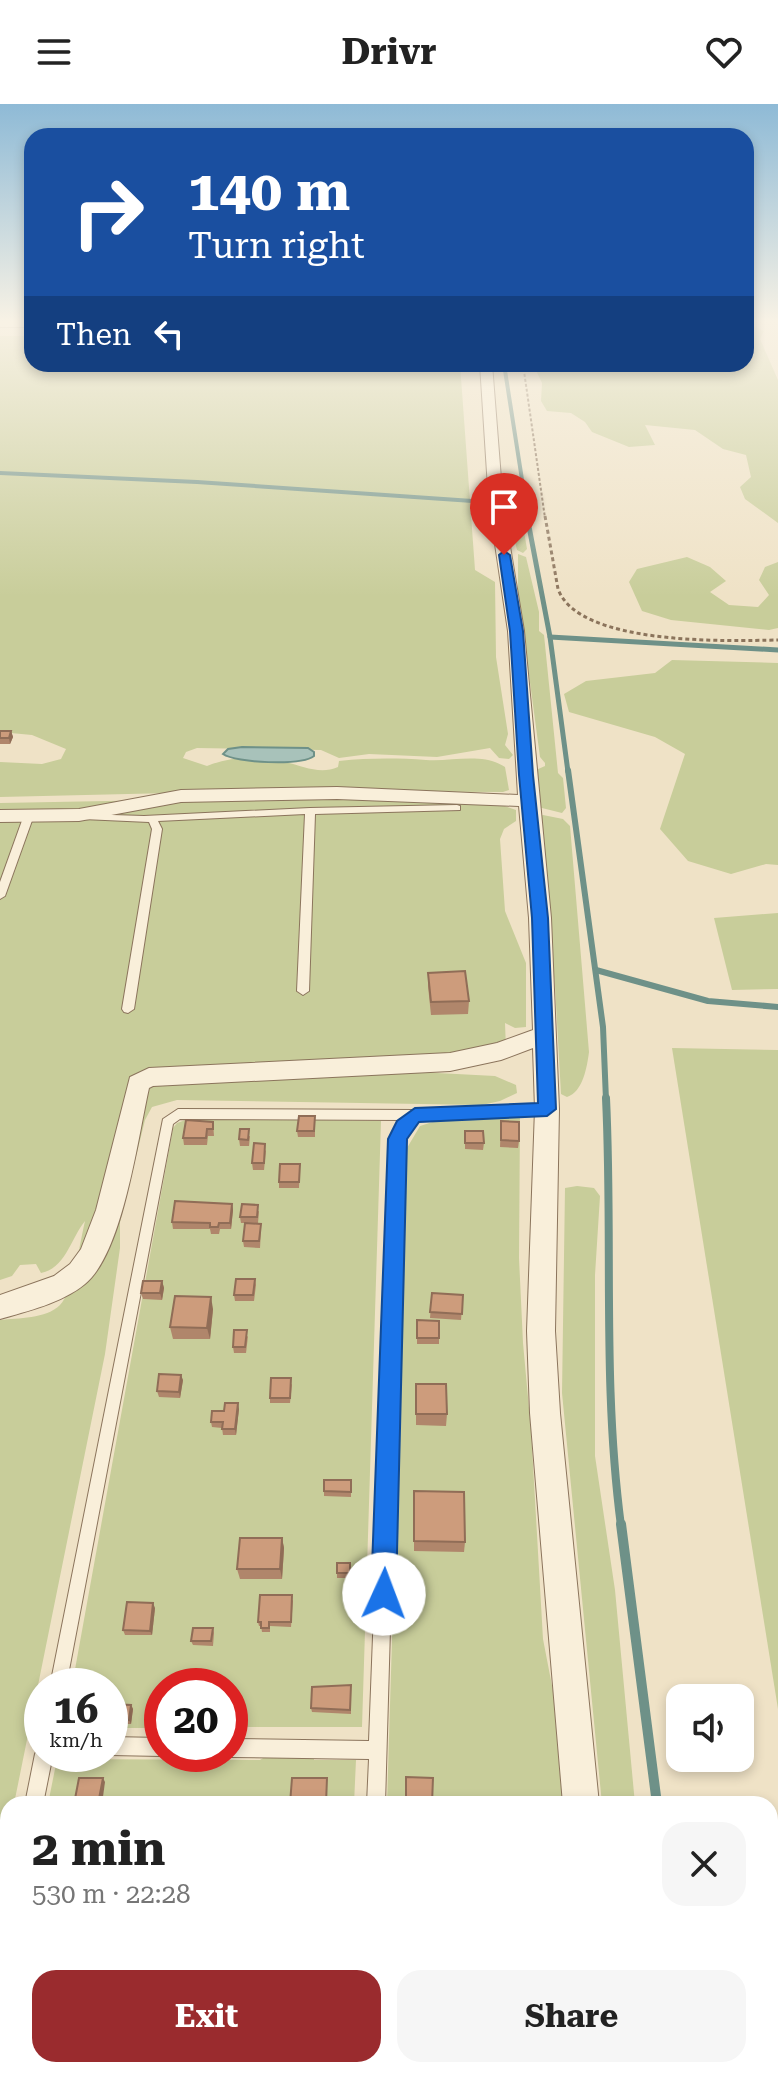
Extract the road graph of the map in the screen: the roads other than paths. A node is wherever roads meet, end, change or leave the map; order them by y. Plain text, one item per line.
1 (490, 413) edge
2 (528, 801) junction
3 (457, 808) dead end
4 (310, 811) junction
5 (29, 815) junction
6 (79, 815) junction
7 (0, 816) edge
8 (152, 819) junction
9 (0, 896) edge
10 (303, 991) dead end
11 (128, 1009) dead end
12 (546, 1034) junction
13 (547, 1109) junction
14 (415, 1115) junction
15 (0, 1307) edge
16 (61, 1668) edge
17 (248, 1748) edge
18 (379, 1750) junction
19 (40, 1772) edge
20 (36, 1796) edge
21 (376, 1796) edge
22 (580, 1796) edge

1 - 2 street
2 - 6 street
2 - 12 street
3 - 4 lane
4 - 8 lane
4 - 10 lane
5 - 6 street
5 - 7 street
5 - 9 lane
6 - 8 lane
8 - 11 lane
12 - 13 street
12 - 15 street
13 - 14 lane
13 - 22 street
14 - 16 lane
14 - 18 lane
17 - 18 lane
18 - 21 lane
19 - 20 lane

